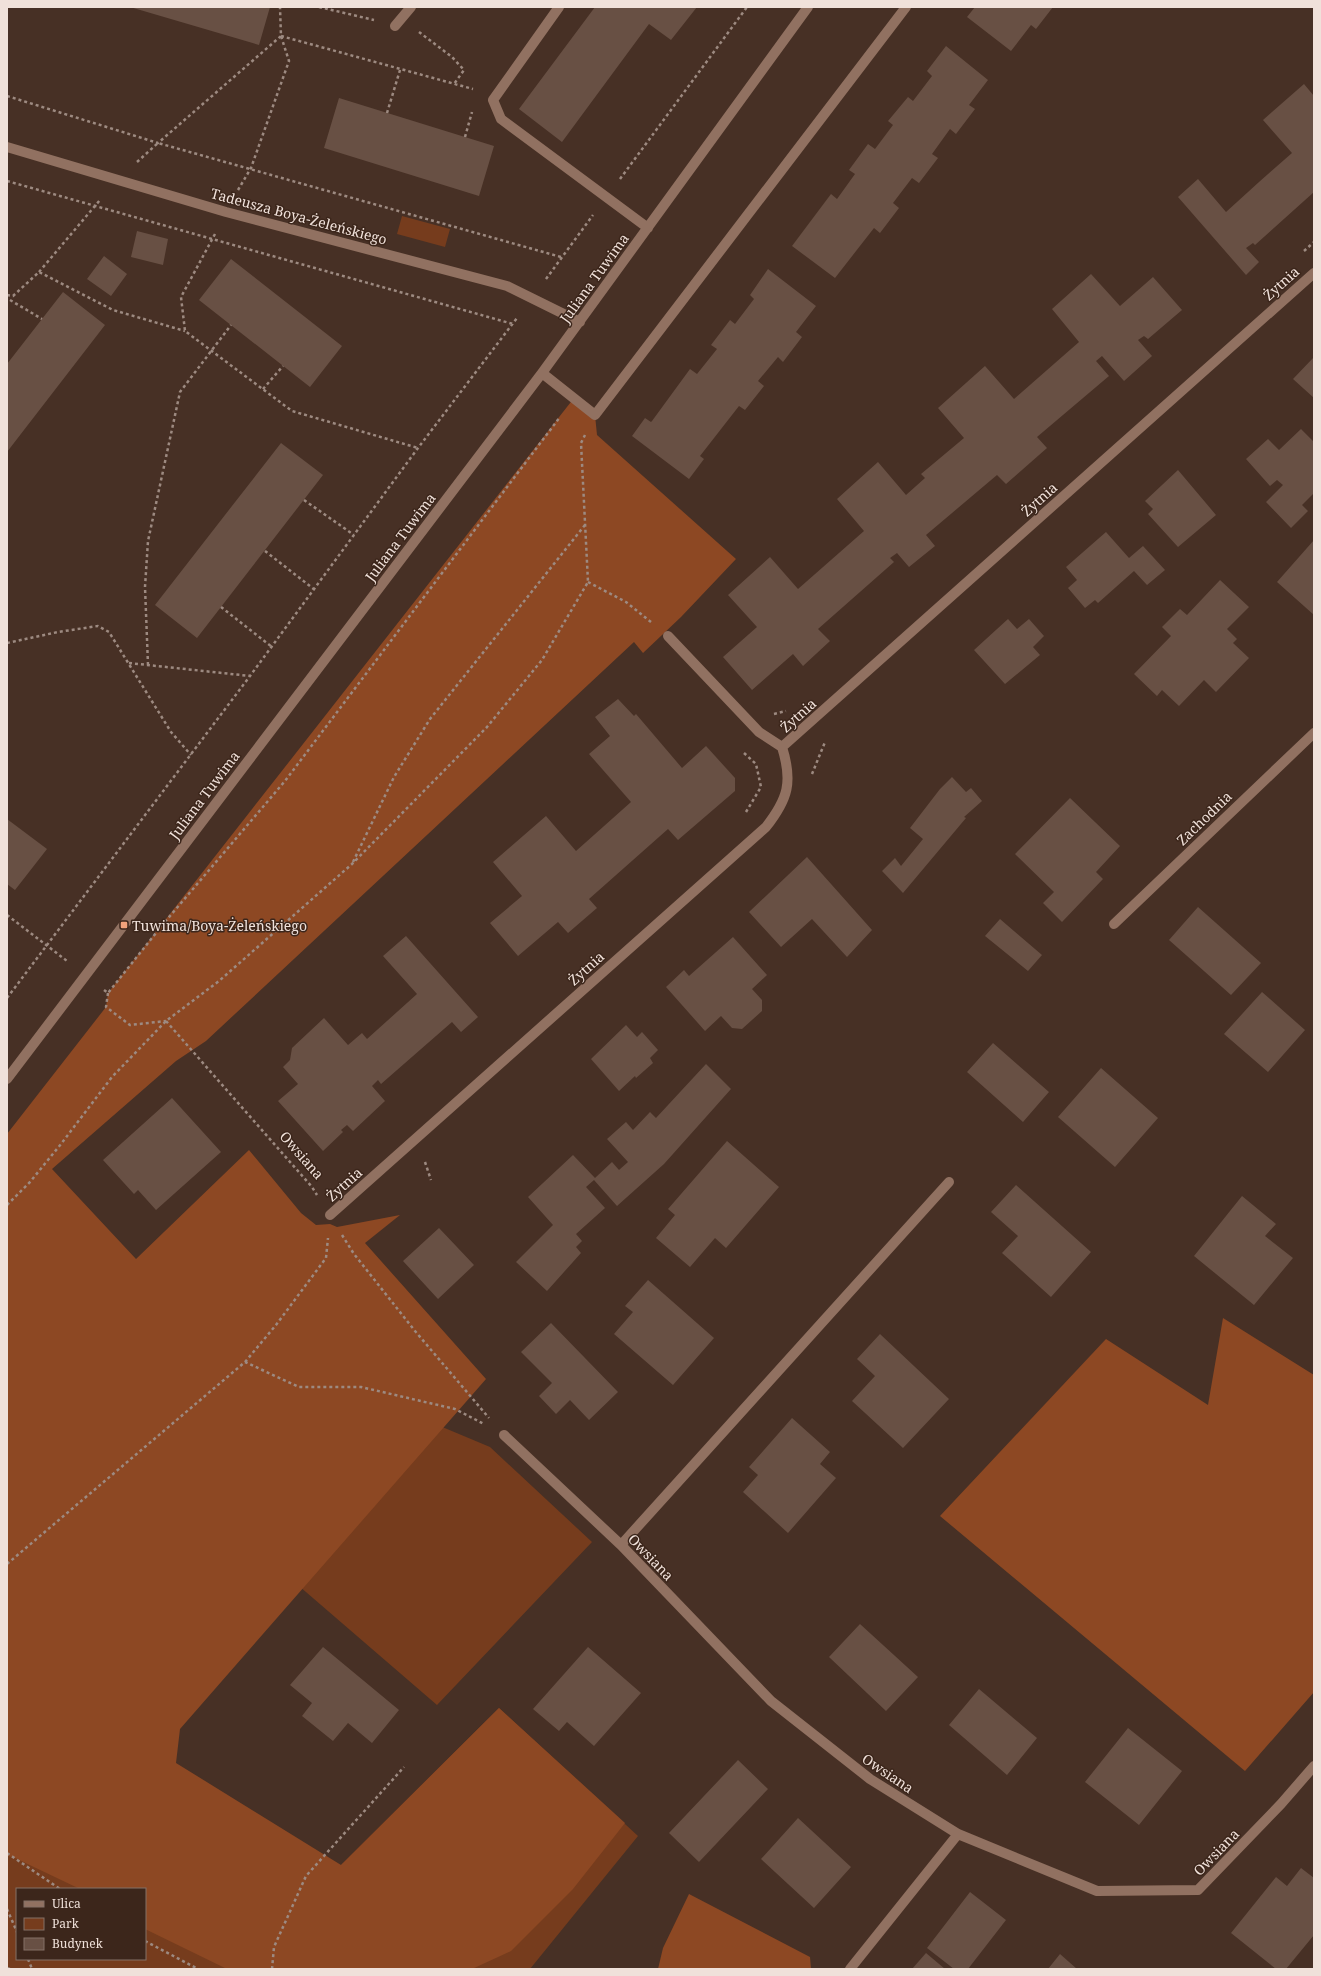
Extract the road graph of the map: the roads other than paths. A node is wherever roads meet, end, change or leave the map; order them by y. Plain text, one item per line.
1 (411, 7) edge
2 (559, 7) edge
3 (808, 7) edge
4 (906, 7) edge
5 (395, 26) dead end
6 (7, 147) edge
7 (648, 228) junction
8 (1314, 273) edge
9 (580, 322) junction
10 (542, 373) junction
11 (668, 636) road end
12 (1314, 733) edge
13 (782, 747) junction
14 (1114, 924) dead end
15 (7, 1079) edge
16 (949, 1182) dead end
17 (330, 1215) road end
18 (504, 1435) road end
19 (621, 1545) junction
20 (1314, 1766) edge
21 (958, 1834) junction
22 (850, 1969) edge

1 - 5 street
2 - 7 street
3 - 7 street, Juliana Tuwima
4 - 10 street
6 - 9 street, Tadeusza Boya-Żeleńskiego
7 - 9 street, Juliana Tuwima
8 - 13 street, Żytnia
9 - 10 street, Juliana Tuwima
10 - 15 street, Juliana Tuwima
11 - 13 street
12 - 14 street, Zachodnia
13 - 17 street, Żytnia
16 - 19 street
18 - 19 street, Owsiana
19 - 21 street, Owsiana
20 - 21 street, Owsiana
21 - 22 street

